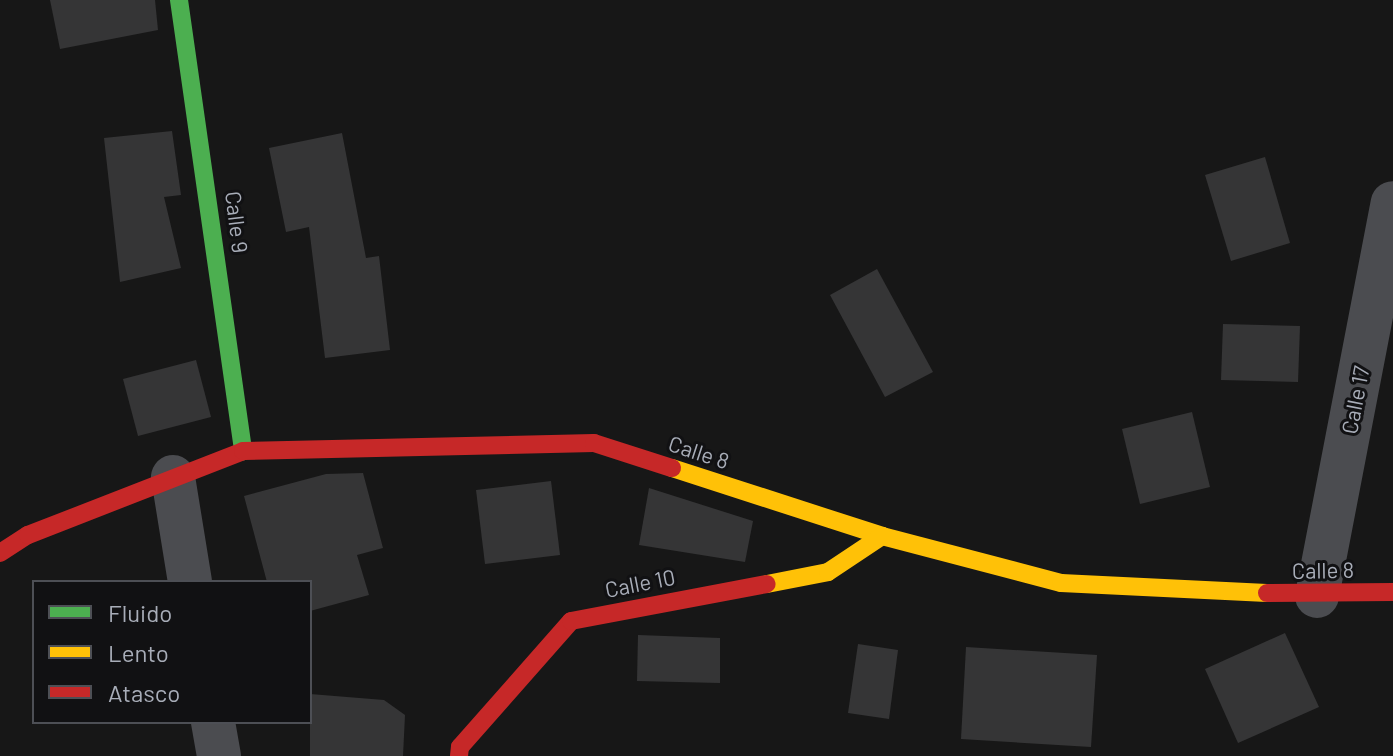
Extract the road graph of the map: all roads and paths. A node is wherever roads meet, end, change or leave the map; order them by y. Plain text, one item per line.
1 (179, 0) edge
2 (1393, 203) edge
3 (243, 451) junction
4 (173, 477) junction
5 (882, 536) junction
6 (0, 553) edge
7 (190, 580) edge
8 (1393, 592) edge
9 (1317, 596) junction
10 (213, 724) edge
11 (219, 756) edge
12 (459, 756) edge

1 - 3 street, Calle 9
2 - 9 street, Calle 17
3 - 4 street, Calle 8
3 - 5 street, Calle 8
4 - 6 street, Calle 8
4 - 7 street
5 - 9 street, Calle 8
5 - 12 street, Calle 10
8 - 9 street, Calle 8
10 - 11 street

